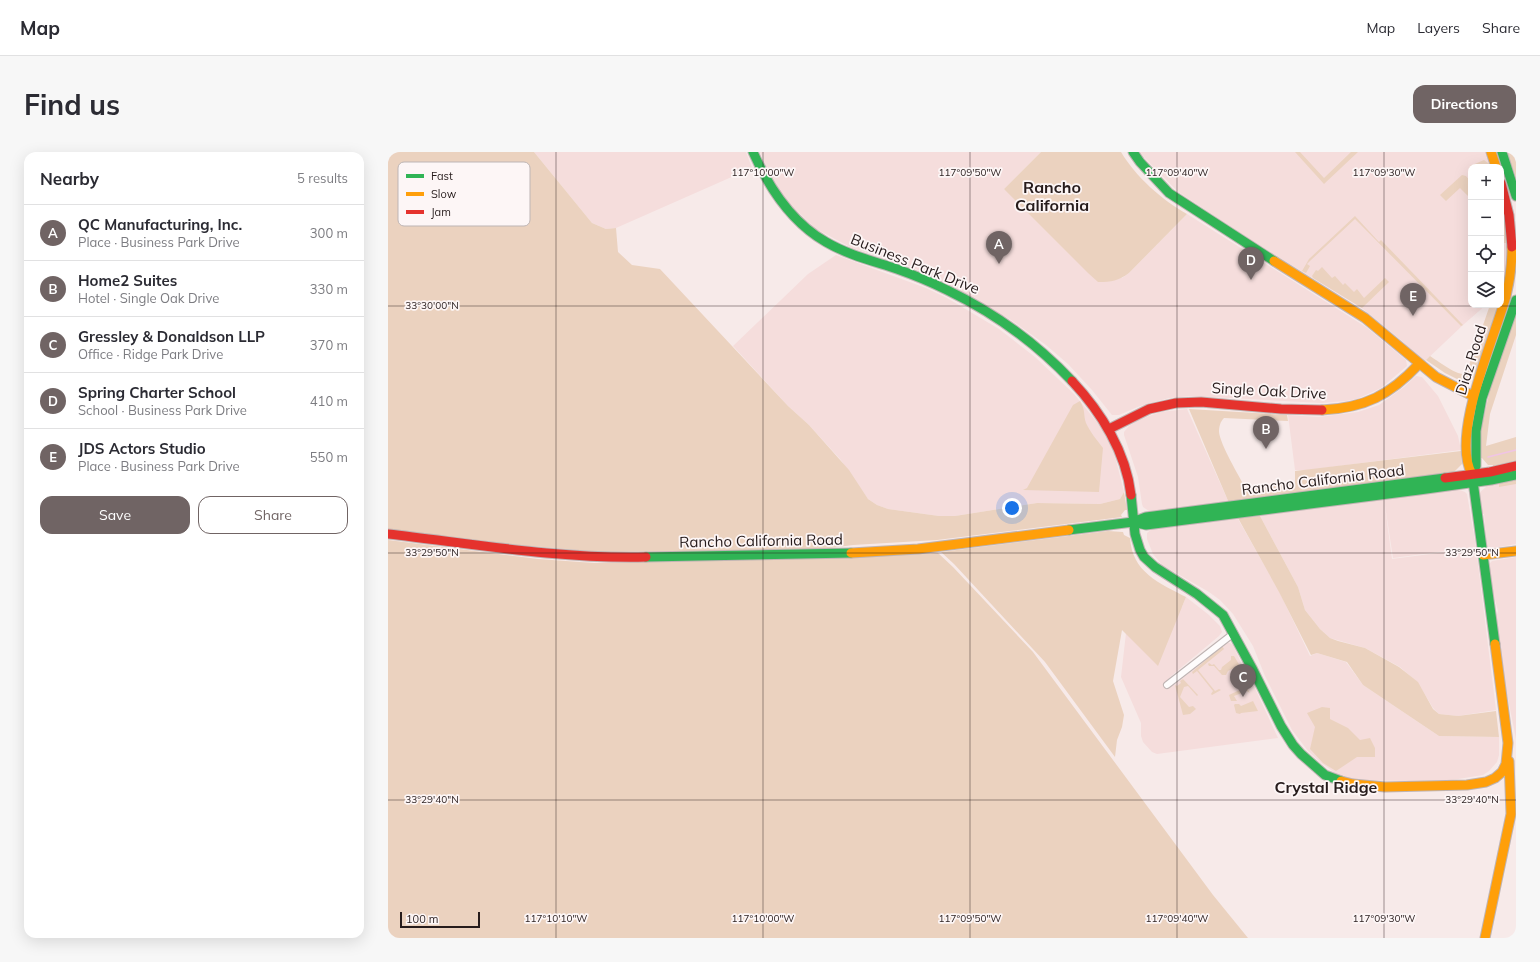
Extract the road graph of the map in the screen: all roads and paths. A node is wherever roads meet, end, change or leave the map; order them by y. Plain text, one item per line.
1 (753, 152) edge
2 (1133, 152) edge
3 (1491, 152) edge
4 (1502, 152) edge
5 (1495, 164) edge
6 (1504, 193) edge
7 (1516, 196) edge
8 (1516, 300) edge
9 (1419, 364) junction
10 (1473, 396) junction
11 (1109, 429) junction
12 (1516, 466) edge
13 (1516, 475) edge
14 (1473, 478) junction
15 (1133, 522) junction
16 (388, 534) edge
17 (1516, 551) edge
18 (1483, 555) junction
19 (1234, 634) junction
20 (1167, 685) dead end
21 (1508, 755) junction
22 (1484, 938) edge

1 - 11 street, Business Park Drive
2 - 9 street
3 - 5 street
4 - 7 street
6 - 10 street, Diaz Road
8 - 14 street, Diaz Road
9 - 10 street
9 - 11 street, Single Oak Drive
10 - 14 street, Diaz Road
11 - 15 street, Business Park Drive
12 - 14 street, Rancho California Road
13 - 14 street, Rancho California Road
14 - 15 street, Rancho California Road
14 - 18 street
15 - 16 street, Rancho California Road
15 - 19 street, Business Park Drive
17 - 18 street
18 - 21 street
19 - 20 street
19 - 21 street, Business Park Drive
21 - 22 street

